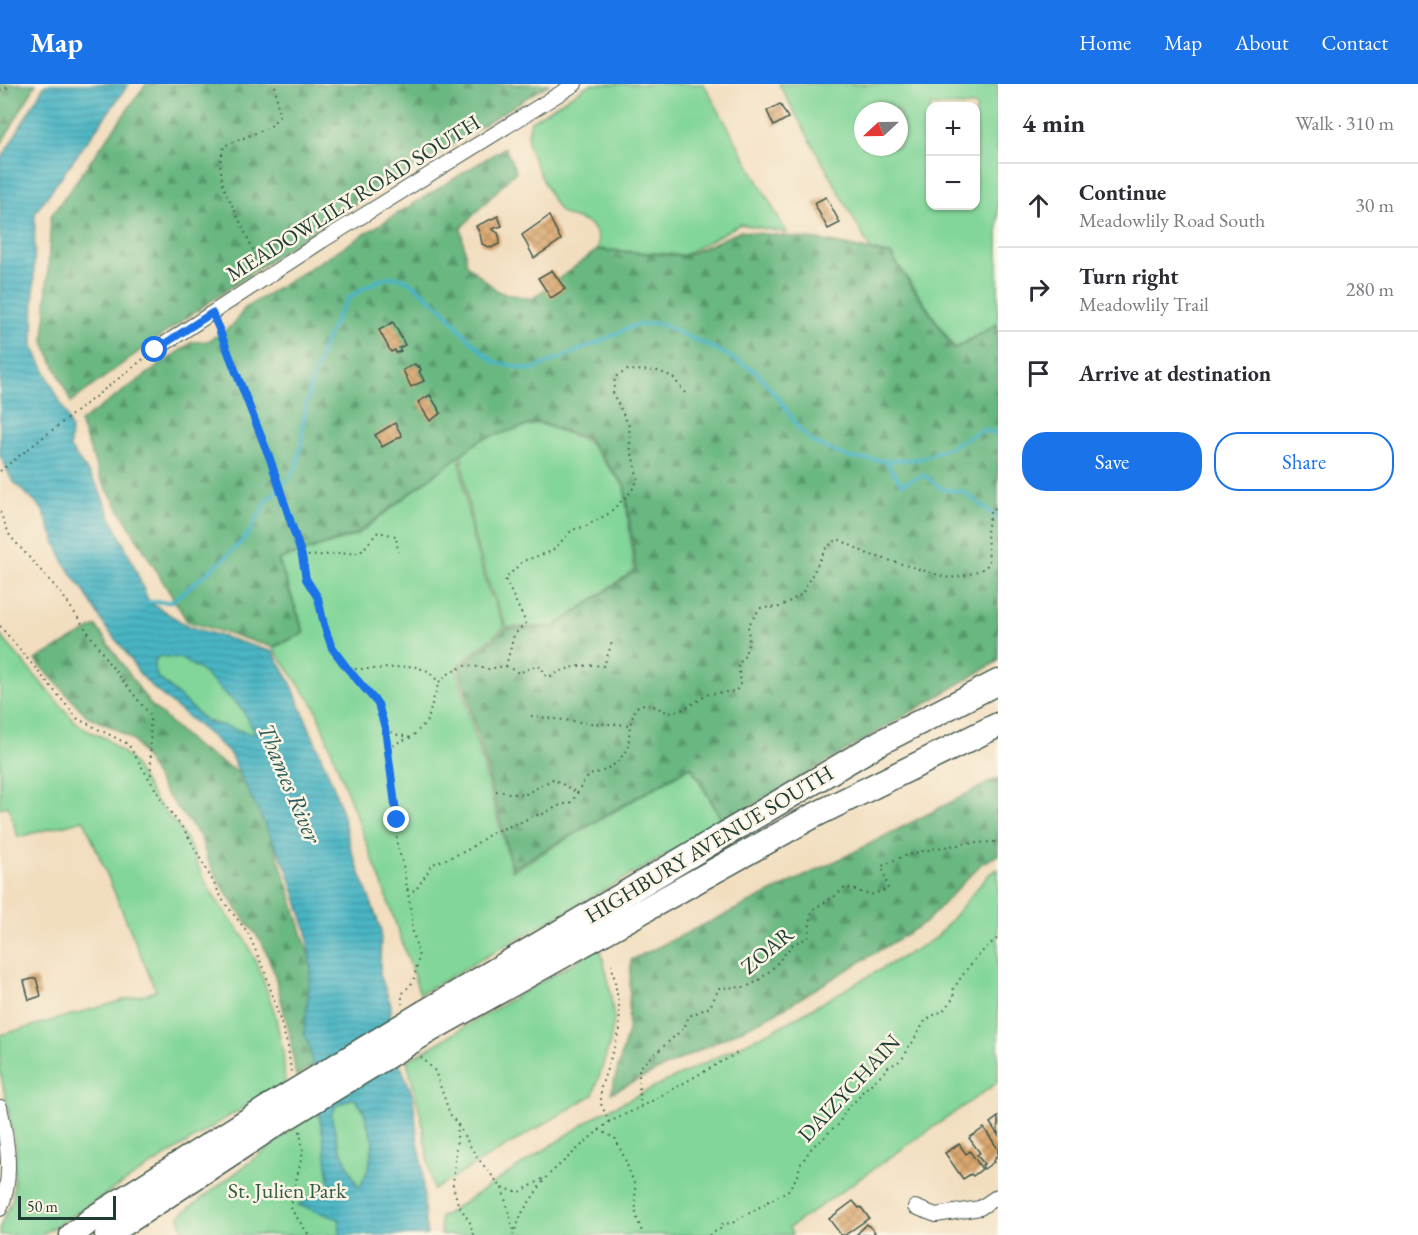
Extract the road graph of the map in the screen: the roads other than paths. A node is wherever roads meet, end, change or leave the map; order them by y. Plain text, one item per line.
1 (575, 84) edge
2 (155, 350) road end
3 (998, 682) edge
4 (998, 725) edge
5 (422, 1017) junction
6 (0, 1107) edge
7 (284, 1118) junction
8 (998, 1196) edge
9 (915, 1207) dead end
10 (0, 1209) edge
11 (72, 1235) edge
12 (107, 1235) edge

1 - 2 street, MEADOWLILY ROAD SOUTH
3 - 5 highway, HIGHBURY AVENUE SOUTH
4 - 5 highway, HIGHBURY AVENUE SOUTH
5 - 7 highway, bridge
6 - 10 street
7 - 11 highway
7 - 12 highway
8 - 9 street

